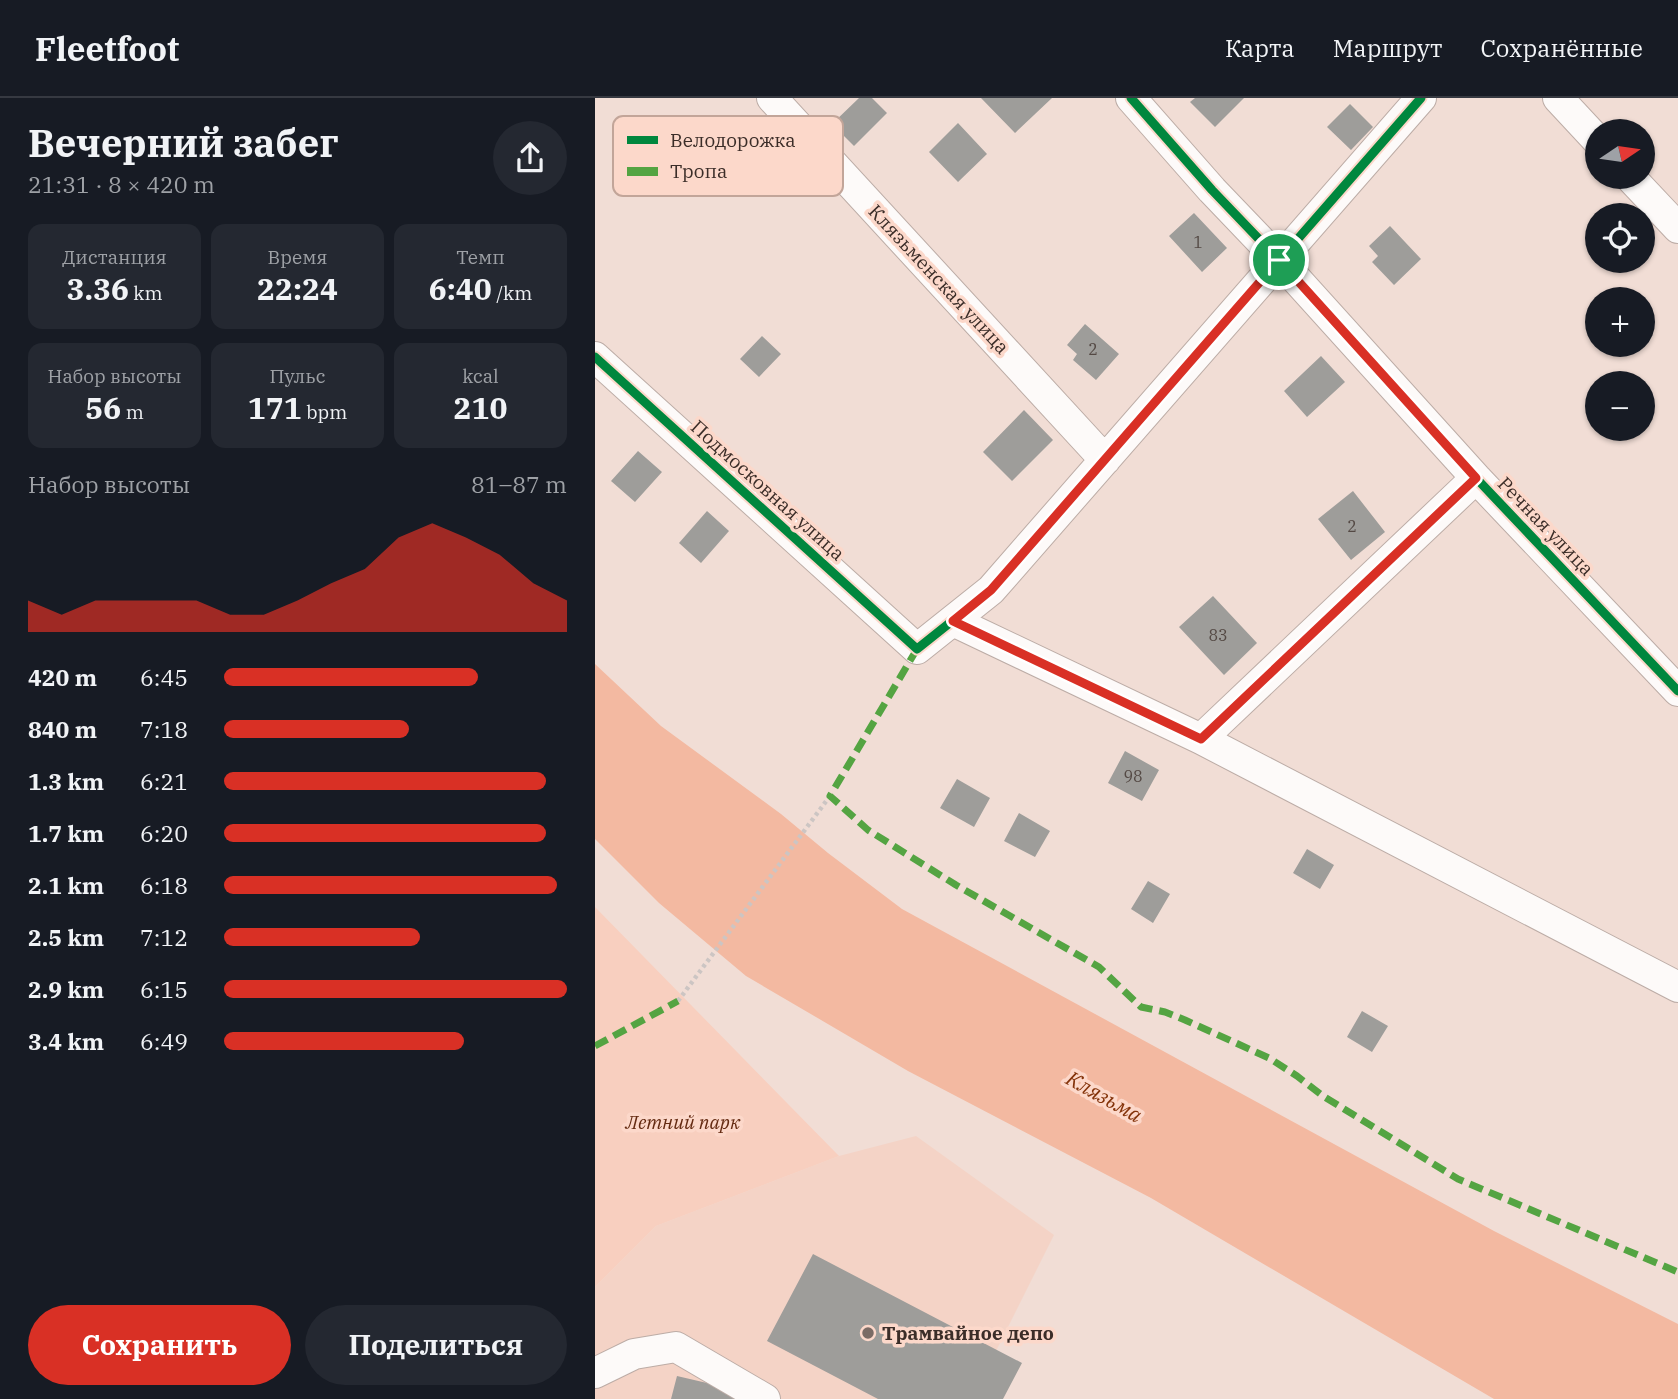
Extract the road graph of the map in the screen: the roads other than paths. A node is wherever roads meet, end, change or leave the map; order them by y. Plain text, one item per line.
1 (772, 98) edge
2 (1131, 98) edge
3 (1421, 98) edge
4 (1558, 98) edge
5 (789, 116) edge
6 (1585, 127) edge
7 (843, 175) edge
8 (1641, 189) edge
9 (1678, 228) edge
10 (1279, 260) junction
11 (595, 357) edge
12 (1105, 460) junction
13 (1476, 478) junction
14 (953, 621) junction
15 (1678, 691) edge
16 (1201, 739) junction
17 (1678, 987) edge
18 (595, 1373) edge
19 (765, 1399) edge

1 - 5 street, Клязьменская улица
2 - 10 street, Речная улица
3 - 10 street
4 - 6 street
7 - 12 street, Клязьменская улица
8 - 9 street
10 - 12 street
10 - 13 street, Речная улица
11 - 14 street, Подмосковная улица
12 - 14 street
13 - 15 street, Речная улица
13 - 16 street
14 - 16 street
16 - 17 street
18 - 19 street

